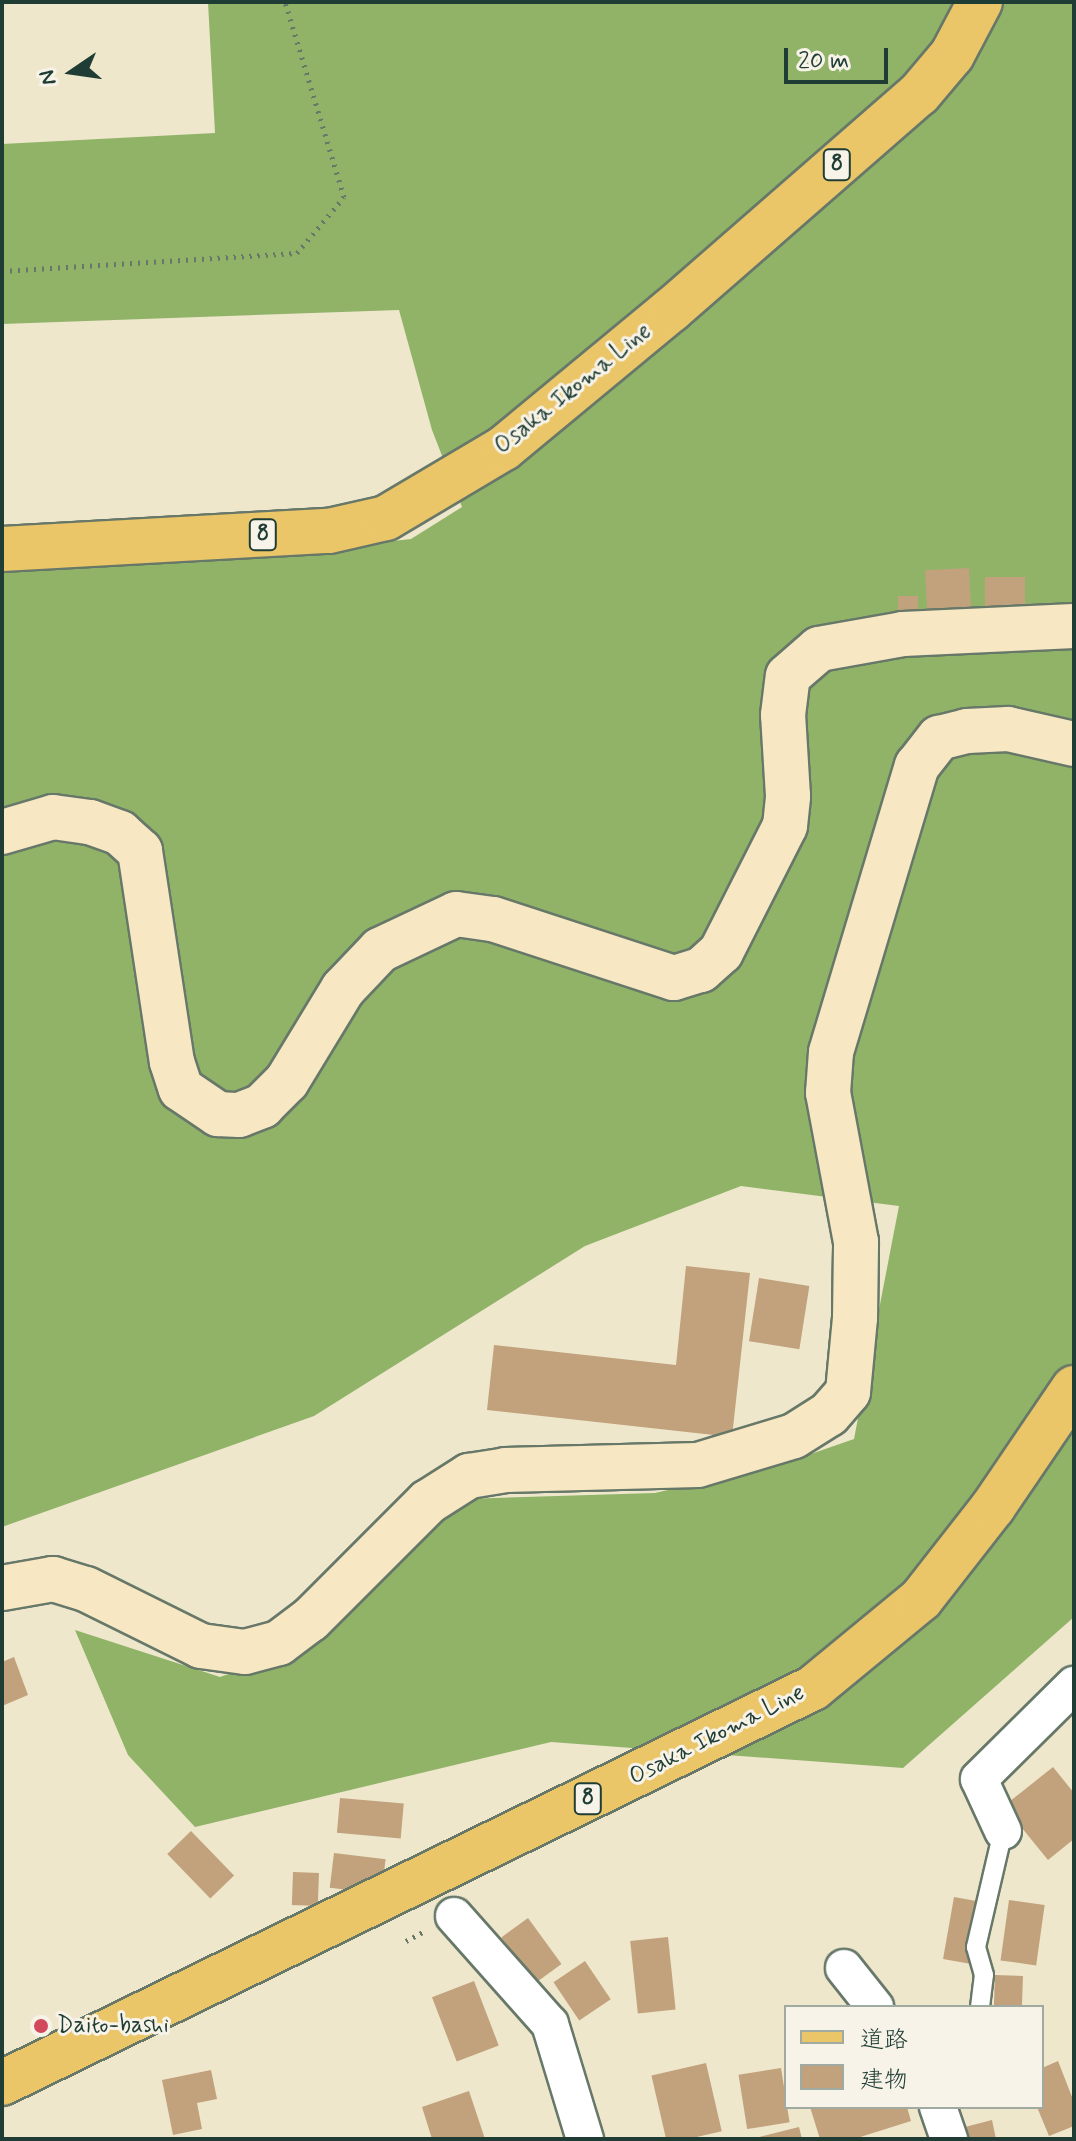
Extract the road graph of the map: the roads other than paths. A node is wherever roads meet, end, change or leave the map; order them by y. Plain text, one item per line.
1 (980, 2) edge
2 (2, 549) edge
3 (1074, 626) edge
4 (1074, 744) edge
5 (2, 832) edge
6 (1074, 1388) edge
7 (2, 1588) edge
8 (1074, 1685) edge
9 (1003, 1831) joint
10 (454, 1916) dead end
11 (844, 1968) dead end
12 (873, 2005) edge
13 (980, 2005) edge
14 (2, 2083) edge
15 (939, 2109) edge
16 (585, 2139) edge
17 (949, 2139) edge

1 - 2 main road, Osaka Ikoma Line / 8
3 - 5 main road
4 - 7 main road
6 - 14 main road, Osaka Ikoma Line / 8
8 - 9 street
9 - 13 lane
10 - 16 street
11 - 12 street
15 - 17 street

